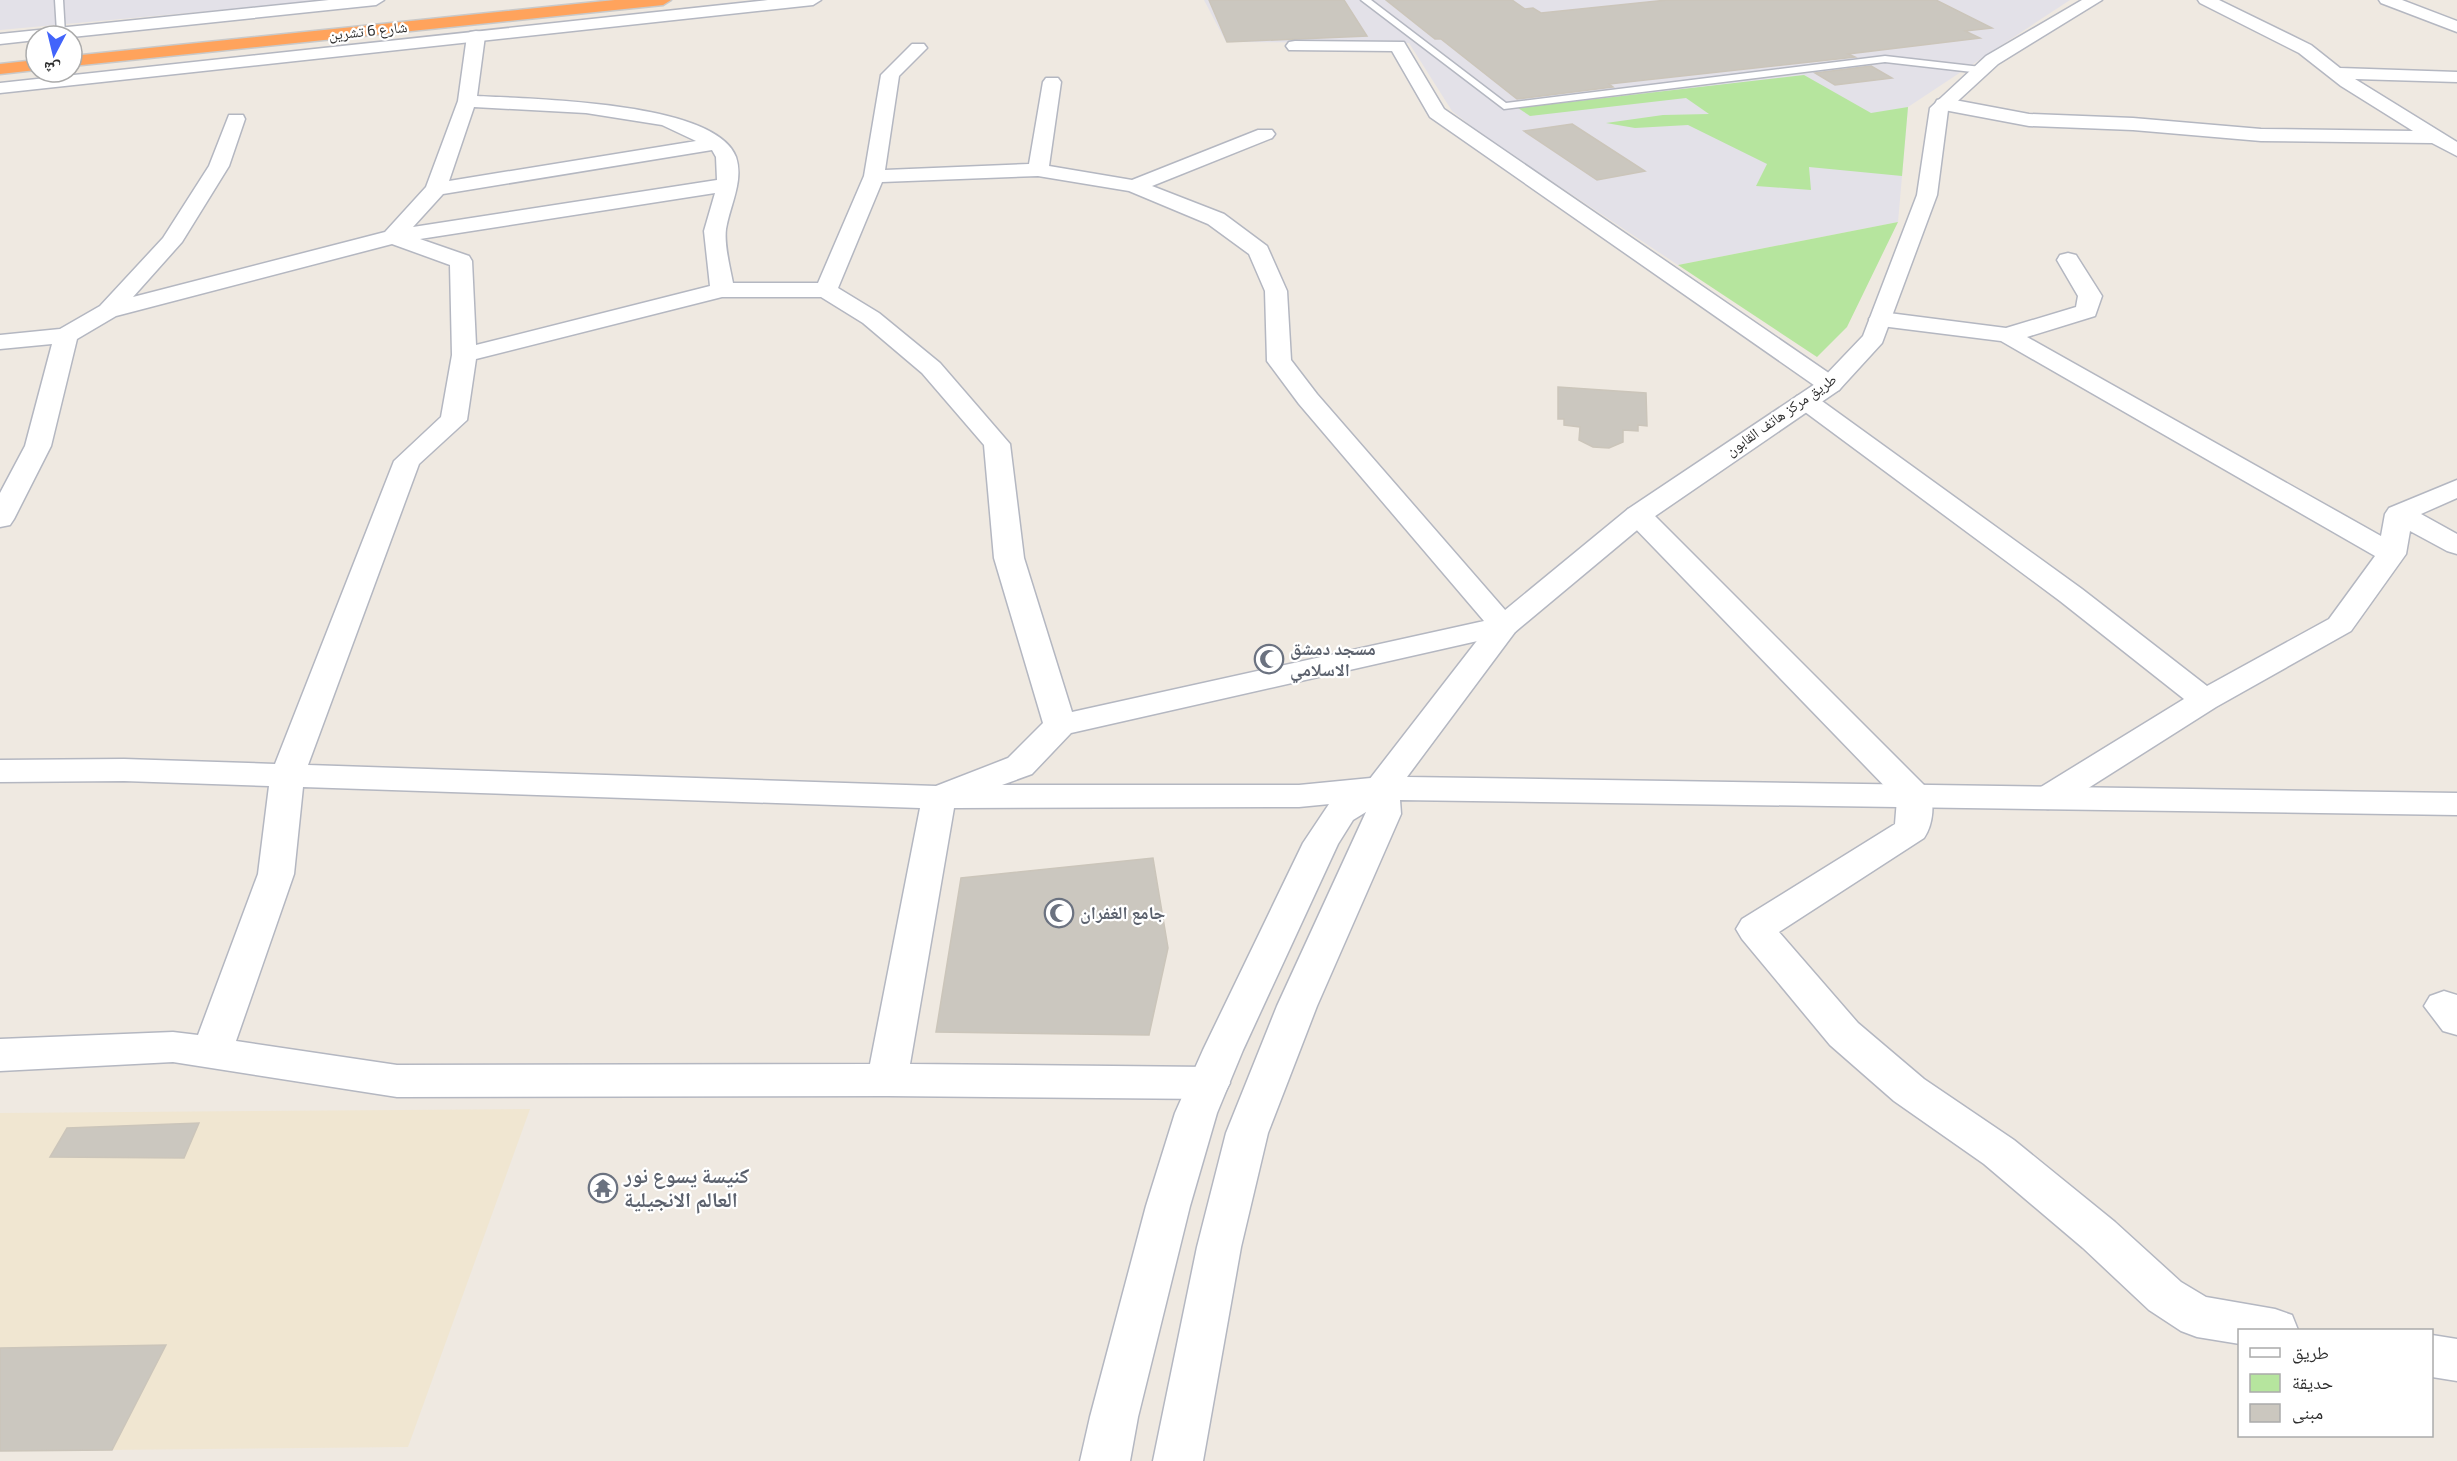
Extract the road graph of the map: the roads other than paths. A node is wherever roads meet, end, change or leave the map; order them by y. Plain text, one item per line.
1 (60, 0) edge
2 (376, 0) edge
3 (530, 0) edge
4 (663, 0) edge
5 (813, 0) edge
6 (1365, 0) edge
7 (2094, 0) edge
8 (2206, 0) edge
9 (2387, 0) edge
10 (62, 24) edge
11 (2457, 27) edge
12 (84, 30) edge
13 (24, 36) edge
14 (476, 36) junction
15 (0, 39) edge
16 (84, 46) edge
17 (1295, 46) dead end
18 (918, 48) dead end
19 (24, 52) edge
20 (0, 54) edge
21 (84, 60) edge
22 (24, 66) edge
23 (0, 69) edge
24 (1981, 70) junction
25 (2335, 73) junction
26 (2457, 77) edge
27 (1052, 82) dead end
28 (0, 88) edge
29 (467, 101) junction
30 (1944, 104) junction
31 (236, 119) dead end
32 (1265, 134) dead end
33 (2435, 137) junction
34 (717, 143) junction
35 (2457, 150) edge
36 (1038, 170) junction
37 (874, 176) junction
38 (728, 185) junction
39 (1134, 186) junction
40 (436, 189) junction
41 (393, 237) junction
42 (2068, 260) dead end
43 (722, 290) junction
44 (826, 290) junction
45 (108, 311) junction
46 (1881, 319) junction
47 (2007, 335) junction
48 (66, 336) junction
49 (0, 342) edge
50 (464, 355) junction
51 (1830, 385) junction
52 (1806, 400) junction
53 (2457, 488) edge
54 (1638, 514) junction
55 (2399, 514) junction
56 (0, 519) edge
57 (2457, 545) edge
58 (2392, 554) junction
59 (1504, 626) junction
60 (2205, 700) junction
61 (1060, 725) junction
62 (0, 771) edge
63 (287, 777) junction
64 (1381, 788) junction
65 (1915, 796) junction
66 (939, 797) junction
67 (2048, 798) junction
68 (2457, 804) edge
69 (212, 1053) junction
70 (0, 1055) edge
71 (887, 1080) junction
72 (1209, 1083) junction
73 (2269, 1329) edge
74 (2433, 1356) edge
75 (2457, 1360) edge
76 (1105, 1461) edge
77 (1178, 1461) edge

1 - 10 lane
2 - 12 street
3 - 16 highway, شارع 6 تشرين
4 - 21 highway, شارع 6 تشرين
5 - 14 street
6 - 24 lane
7 - 24 street
8 - 25 street
9 - 11 street
13 - 15 street
14 - 28 street
14 - 29 street
17 - 51 street
18 - 37 street
19 - 20 highway
22 - 23 highway
24 - 30 street
25 - 26 street
25 - 33 street
27 - 36 street
29 - 34 street
29 - 40 street
30 - 33 street
30 - 46 street, طريق مركز هاتف القابون
31 - 45 street
32 - 39 street
33 - 35 street
34 - 38 street
34 - 40 street
36 - 37 street
36 - 39 street
37 - 44 street
38 - 41 street
38 - 43 street
39 - 59 street
40 - 41 street
41 - 45 street
41 - 50 street
42 - 47 street
43 - 44 street
43 - 50 street
44 - 61 street
45 - 48 street
46 - 47 street
46 - 51 street, طريق مركز هاتف القابون
47 - 58 street
48 - 49 street
48 - 56 street
50 - 63 street
51 - 52 street, طريق مركز هاتف القابون
52 - 54 street, طريق مركز هاتف القابون
52 - 60 street
53 - 55 street
54 - 59 street, طريق مركز هاتف القابون
54 - 65 street
55 - 57 street
55 - 58 street
58 - 60 street
59 - 61 street
59 - 64 street, طريق مركز هاتف القابون
60 - 67 street
61 - 66 street
62 - 63 street
63 - 66 street
63 - 69 street
64 - 65 street
64 - 66 street
64 - 72 street
64 - 77 street
65 - 67 street
65 - 73 street
66 - 71 street
67 - 68 street
69 - 70 street
69 - 71 street
71 - 72 street
72 - 76 street
74 - 75 street

